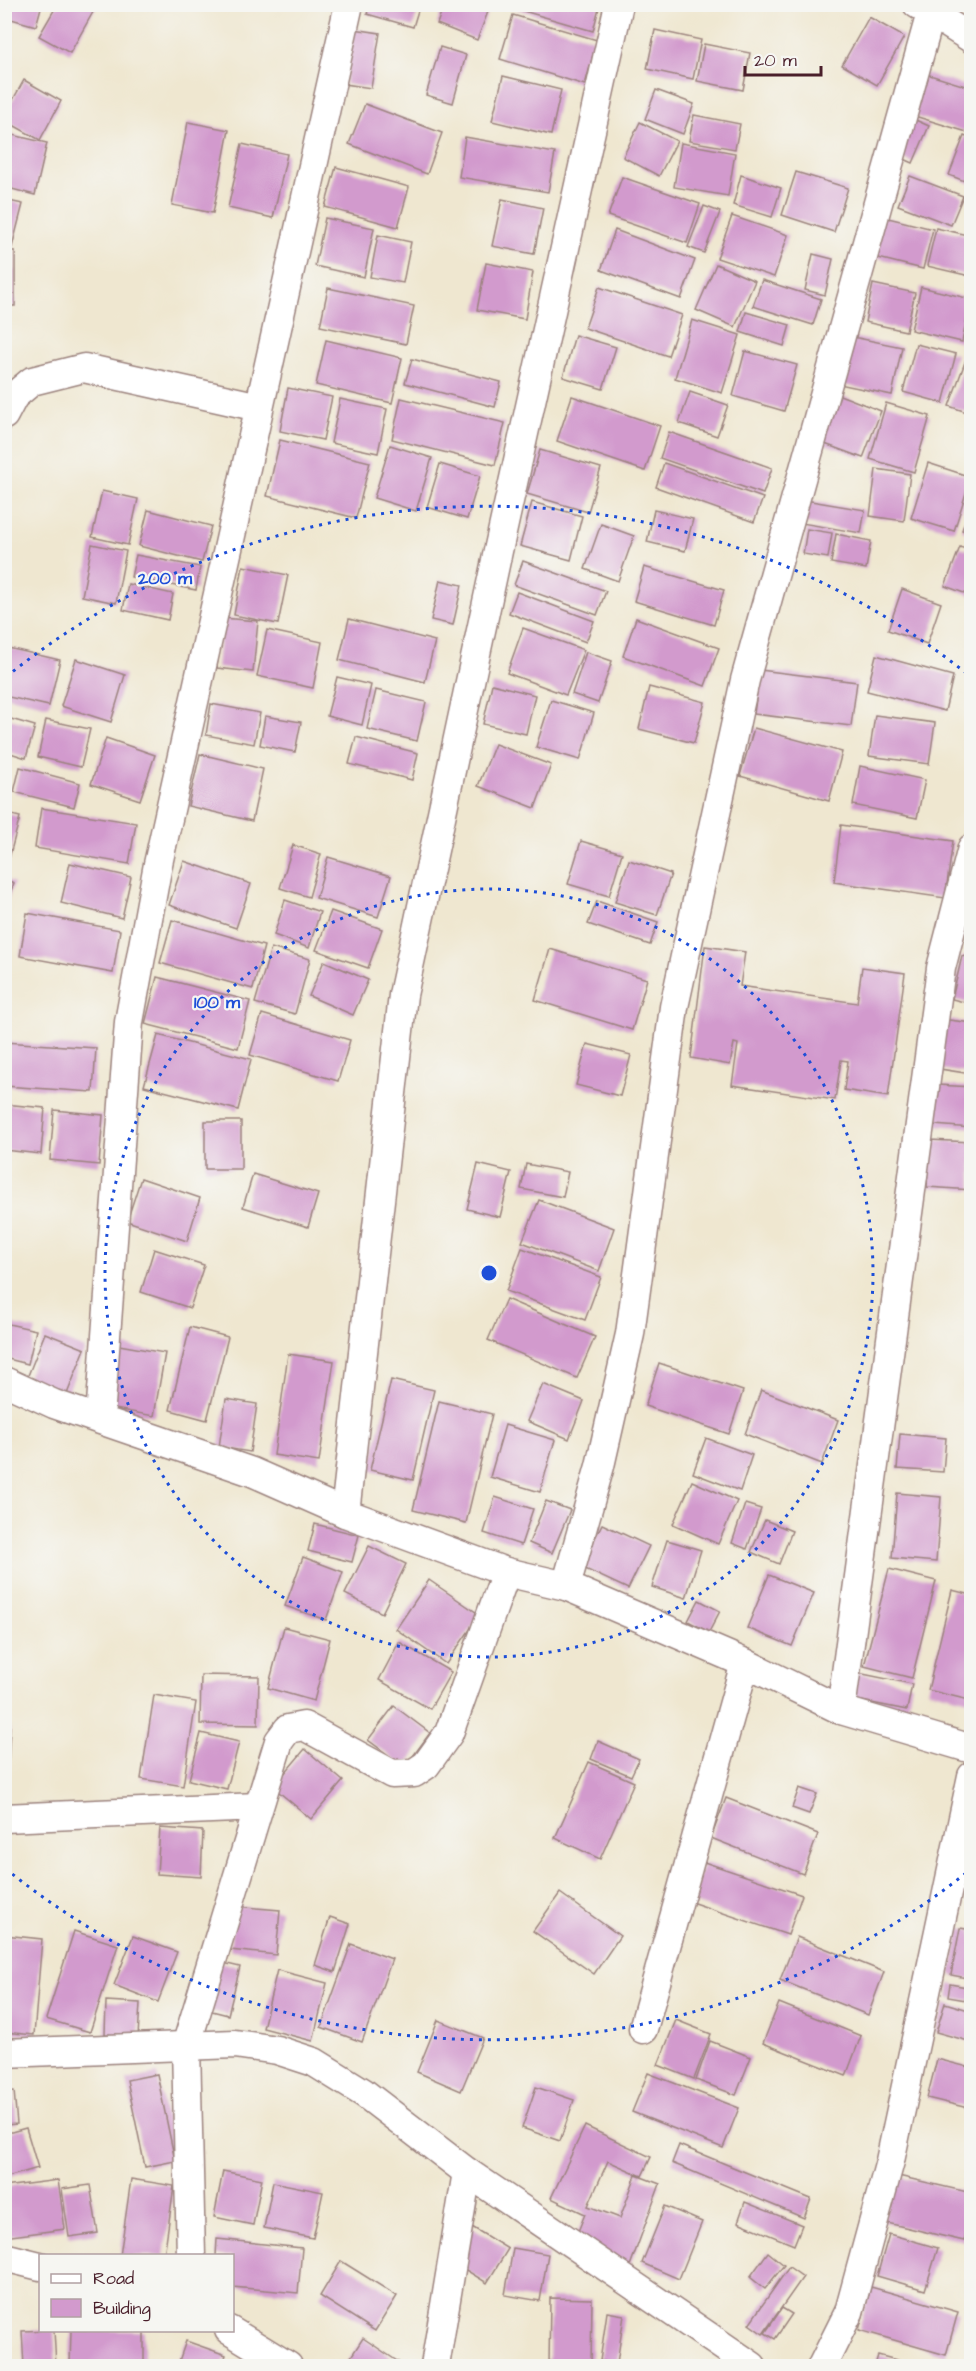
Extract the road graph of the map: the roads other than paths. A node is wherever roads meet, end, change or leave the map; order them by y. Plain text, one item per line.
1 (349, 4) edge
2 (619, 4) edge
3 (924, 9) edge
4 (970, 36) edge
5 (259, 407) junction
6 (4, 415) edge
7 (972, 848) edge
8 (4, 1381) edge
9 (100, 1418) junction
10 (345, 1513) junction
11 (506, 1572) junction
12 (566, 1586) junction
13 (745, 1663) junction
14 (841, 1710) junction
15 (972, 1749) edge
16 (972, 1776) edge
17 (258, 1807) junction
18 (4, 1818) edge
19 (643, 2029) dead end
20 (186, 2046) junction
21 (4, 2053) edge
22 (467, 2172) junction
23 (191, 2254) edge
24 (4, 2257) edge
25 (39, 2266) edge
26 (231, 2332) edge
27 (257, 2357) edge
28 (288, 2367) edge
29 (435, 2367) edge
30 (752, 2367) edge
31 (822, 2367) edge

1 - 5 street
2 - 10 street
3 - 4 street
3 - 12 street
5 - 6 street
5 - 9 street
7 - 14 street
8 - 9 street
9 - 10 street
10 - 11 street
11 - 12 street
11 - 17 street
12 - 13 street
13 - 14 street
13 - 19 street
14 - 15 street
16 - 31 street
17 - 18 street
17 - 20 street
20 - 21 street
20 - 22 street
20 - 23 street
22 - 29 street
22 - 30 street
24 - 25 street
26 - 27 street
27 - 28 street

